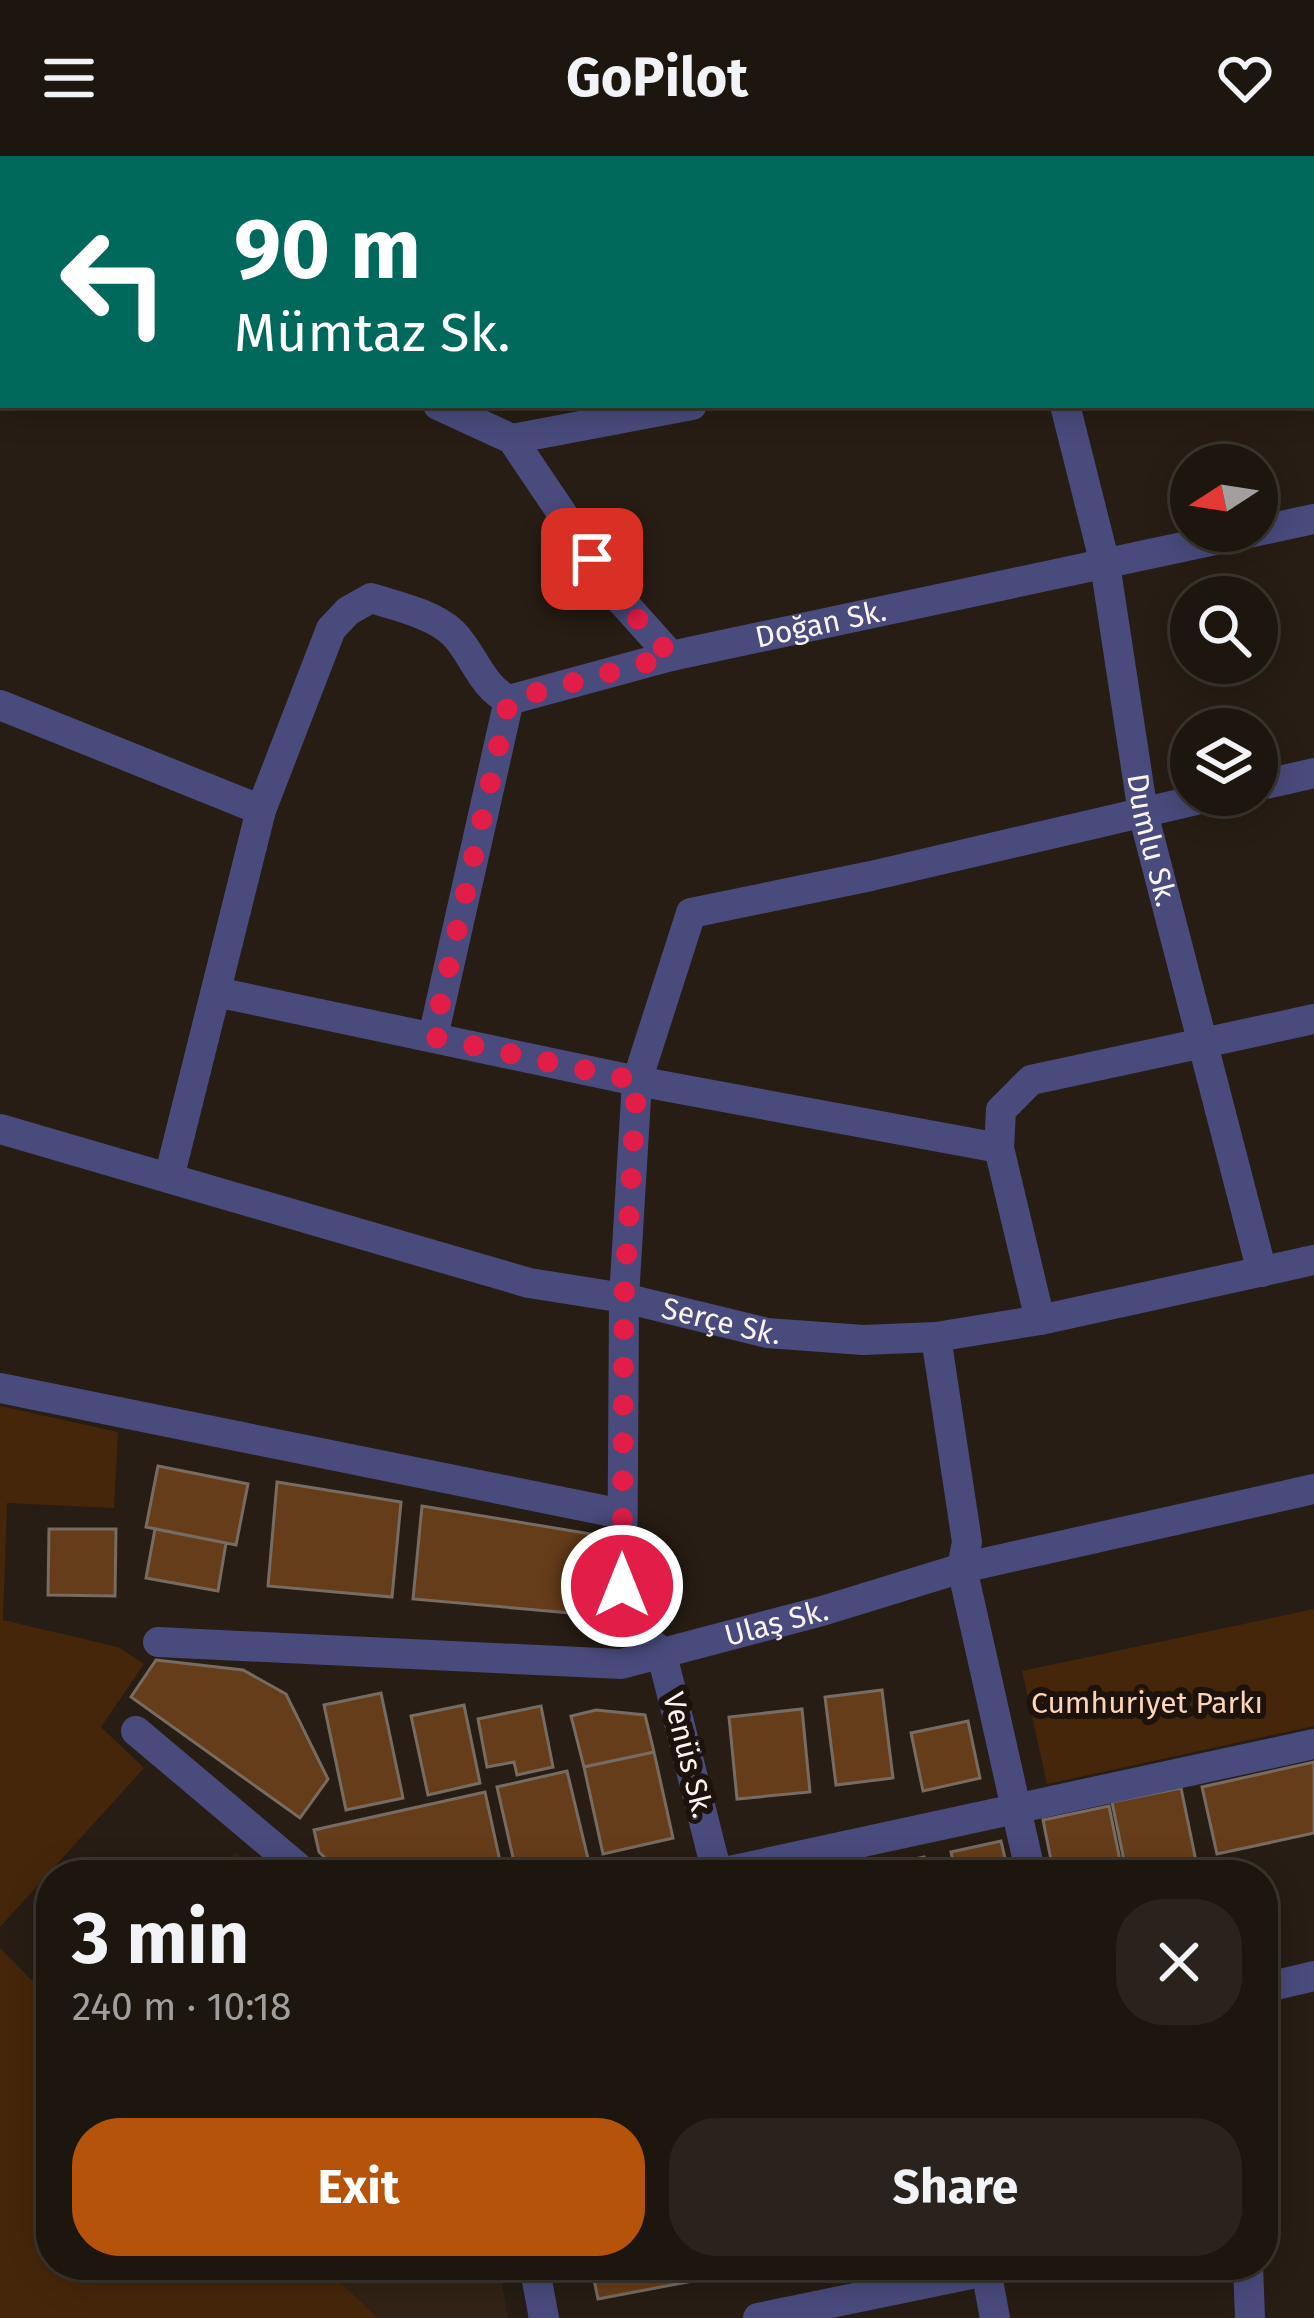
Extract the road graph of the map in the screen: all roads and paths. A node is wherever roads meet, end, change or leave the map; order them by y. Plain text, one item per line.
1 (444, 408) edge
2 (1066, 408) edge
3 (637, 410) edge
4 (512, 440) junction
5 (1314, 519) edge
6 (1105, 563) junction
7 (671, 656) junction
8 (509, 700) junction
9 (0, 705) edge
10 (1314, 772) edge
11 (1278, 781) edge
12 (1170, 806) edge
13 (261, 811) junction
14 (1143, 812) junction
15 (216, 992) junction
16 (1314, 1019) edge
17 (433, 1037) junction
18 (1203, 1043) junction
19 (637, 1081) junction
20 (0, 1129) edge
21 (999, 1148) junction
22 (169, 1178) junction
23 (1314, 1260) edge
24 (1262, 1272) junction
25 (624, 1298) junction
26 (1040, 1320) junction
27 (936, 1337) junction
28 (0, 1388) edge
29 (1314, 1490) edge
30 (622, 1514) junction
31 (962, 1568) junction
32 (158, 1642) dead end
33 (662, 1651) junction
34 (136, 1731) dead end
35 (1314, 1744) edge
36 (1016, 1808) junction
37 (289, 1860) edge
38 (711, 1860) edge
39 (778, 1860) edge
40 (1027, 1860) edge
41 (1314, 1976) edge
42 (1278, 1984) edge
43 (537, 2280) edge
44 (931, 2280) edge
45 (988, 2280) edge
46 (1249, 2280) edge
47 (544, 2318) edge
48 (758, 2318) edge
49 (995, 2318) edge
50 (1250, 2318) edge

1 - 4 street
2 - 6 street, Dumlu Sk.
3 - 4 street
4 - 7 street
5 - 6 street, Doğan Sk.
6 - 7 street, Doğan Sk.
6 - 14 street, Dumlu Sk.
7 - 8 street, Doğan Sk.
8 - 13 street
8 - 17 street
9 - 13 street
10 - 11 street
12 - 14 street
13 - 15 street
14 - 18 street, Dumlu Sk.
14 - 19 street, Venüs Sk.
15 - 17 street
15 - 22 street
16 - 18 street
17 - 19 street
18 - 21 street
18 - 24 street, Dumlu Sk.
19 - 21 street
19 - 25 street, Venüs Sk.
20 - 22 street, Serçe Sk.
21 - 26 street
22 - 25 street, Serçe Sk.
23 - 24 street, Serçe Sk.
24 - 26 street, Serçe Sk.
25 - 27 street, Serçe Sk.
25 - 30 street, Venüs Sk.
26 - 27 street, Serçe Sk.
27 - 31 street
28 - 30 street
29 - 31 street, Ulaş Sk.
30 - 33 street, Venüs Sk.
31 - 33 street, Ulaş Sk.
31 - 36 street
32 - 33 street, Ulaş Sk.
33 - 38 street, Venüs Sk.
34 - 37 street
35 - 36 street
36 - 39 street
36 - 40 street
41 - 42 street
43 - 47 street
44 - 48 street
45 - 49 street
46 - 50 street

